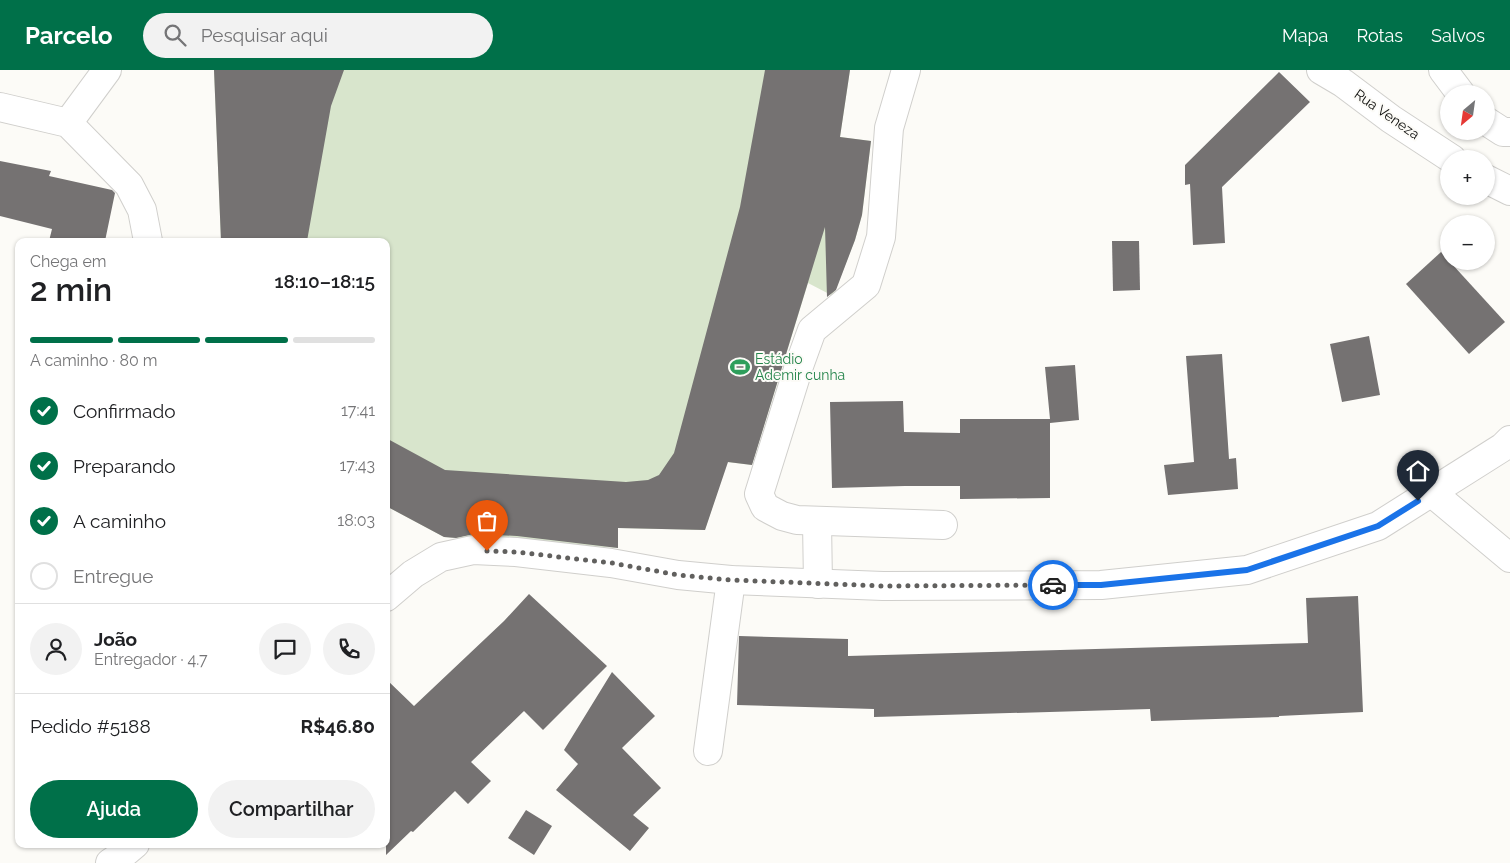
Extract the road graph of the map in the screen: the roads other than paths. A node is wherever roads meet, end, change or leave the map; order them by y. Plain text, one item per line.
1 (107, 70) edge
2 (906, 70) edge
3 (1321, 70) edge
4 (1443, 70) edge
5 (1454, 85) edge
6 (0, 107) edge
7 (68, 123) junction
8 (1495, 127) edge
9 (1510, 132) edge
10 (1440, 151) edge
11 (1495, 184) edge
12 (1510, 191) edge
13 (147, 238) edge
14 (1510, 440) edge
15 (1431, 492) junction
16 (817, 522) junction
17 (943, 525) dead end
18 (1510, 558) edge
19 (731, 580) junction
20 (818, 584) junction
21 (390, 594) edge
22 (708, 751) dead end
23 (130, 848) edge
24 (110, 863) edge

1 - 7 street
2 - 16 street
3 - 10 street, Rua Veneza
4 - 5 street
6 - 7 street
7 - 13 street
8 - 9 street
11 - 12 street
14 - 15 street
15 - 18 street
15 - 20 street
16 - 17 street
16 - 20 street
19 - 20 street
19 - 21 street
19 - 22 street
23 - 24 street

